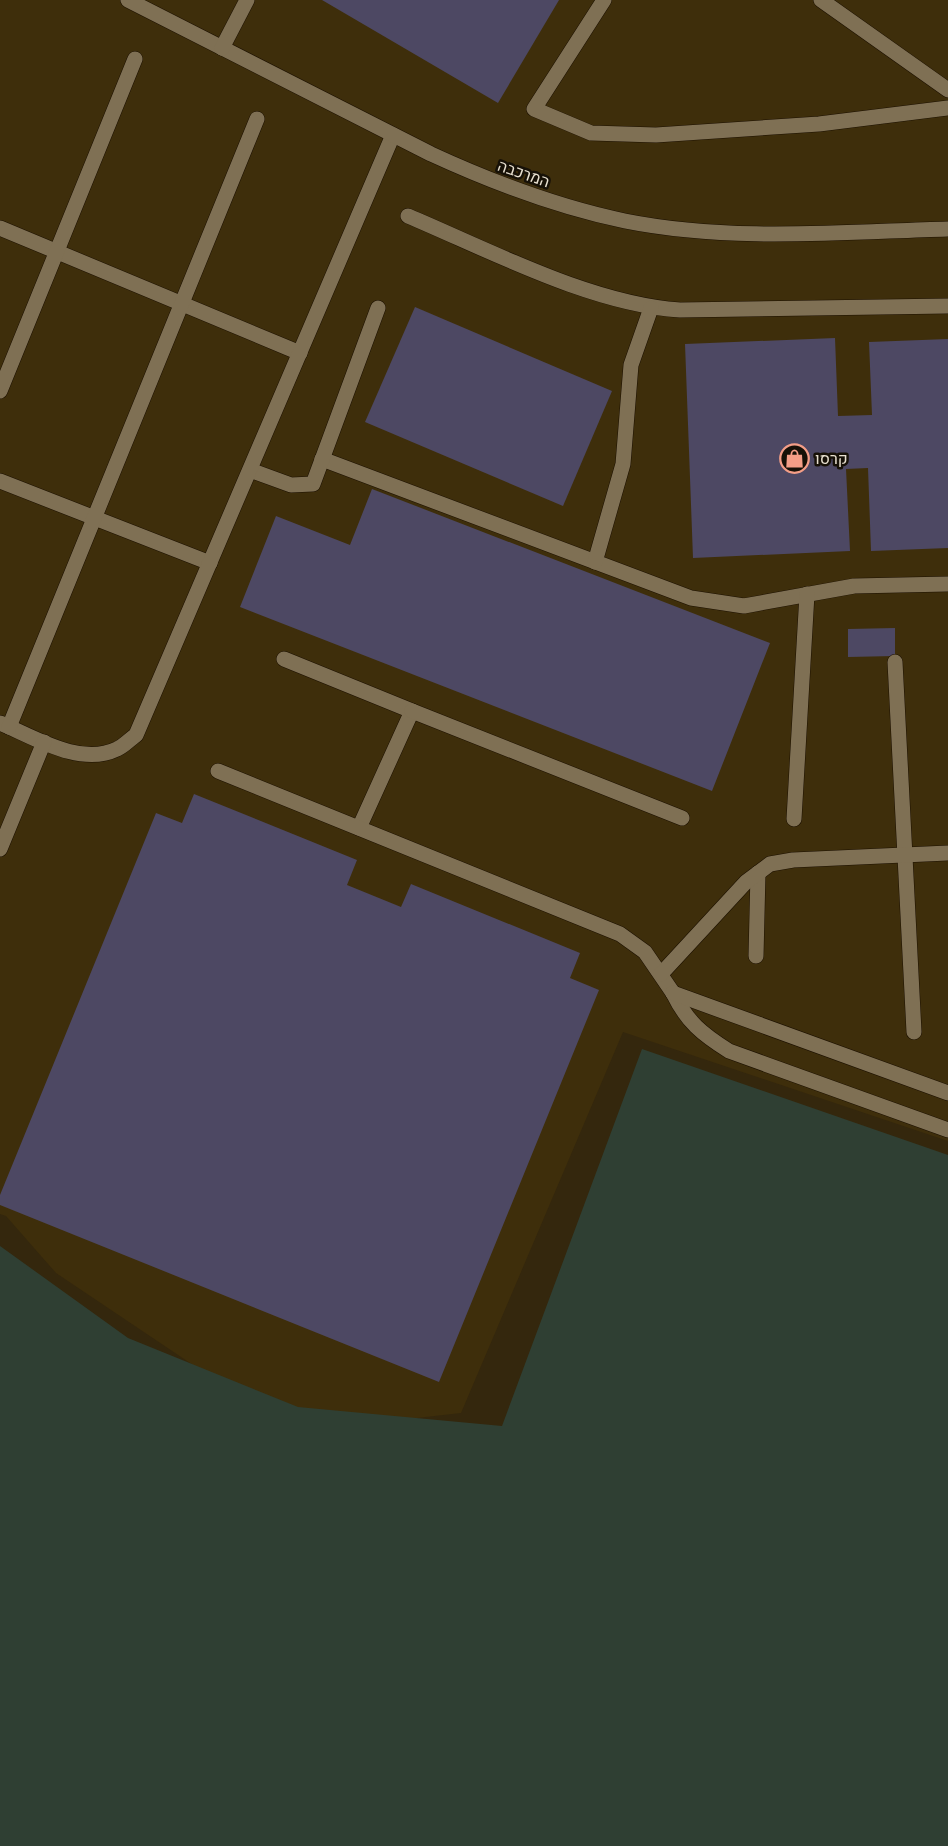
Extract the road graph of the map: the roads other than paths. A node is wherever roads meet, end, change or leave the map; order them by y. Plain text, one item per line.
1 (129, 0) edge
2 (247, 0) edge
3 (604, 0) edge
4 (821, 0) edge
5 (222, 48) junction
6 (135, 59) dead end
7 (948, 90) edge
8 (948, 108) edge
9 (257, 119) dead end
10 (393, 135) junction
11 (408, 216) dead end
12 (0, 228) edge
13 (948, 229) edge
14 (57, 252) junction
15 (181, 304) junction
16 (948, 306) edge
17 (378, 309) dead end
18 (651, 309) junction
19 (300, 353) junction
20 (0, 391) edge
21 (322, 459) junction
22 (250, 470) junction
23 (0, 481) edge
24 (94, 518) junction
25 (595, 562) junction
26 (210, 563) junction
27 (948, 584) edge
28 (807, 594) junction
29 (284, 658) dead end
30 (895, 662) dead end
31 (412, 711) junction
32 (4, 725) edge
33 (44, 742) junction
34 (218, 771) dead end
35 (682, 818) dead end
36 (794, 819) dead end
37 (359, 828) junction
38 (0, 849) edge
39 (948, 853) edge
40 (905, 855) junction
41 (758, 873) junction
42 (756, 956) dead end
43 (661, 974) junction
44 (673, 993) junction
45 (914, 1032) dead end
46 (948, 1093) edge
47 (948, 1130) edge

1 - 5 street, המרכבה
2 - 5 street
3 - 8 street
4 - 7 street
5 - 10 street, המרכבה
6 - 14 street
9 - 15 street
10 - 13 street, המרכבה
10 - 19 street
11 - 18 street
12 - 14 street
14 - 15 street
14 - 20 street
15 - 19 street
15 - 24 street
16 - 18 street
17 - 21 street
18 - 25 street
19 - 22 street
21 - 22 street
21 - 25 street
22 - 26 street
23 - 24 street
24 - 26 street
24 - 32 street
25 - 28 street
26 - 33 street
27 - 28 street
28 - 36 street
29 - 31 street
30 - 40 street
31 - 35 street
31 - 37 street
32 - 33 street
33 - 38 street
34 - 37 street
37 - 43 street
39 - 40 street
40 - 41 street
40 - 45 street
41 - 42 street
41 - 43 street
43 - 44 street
44 - 46 street
44 - 47 street

